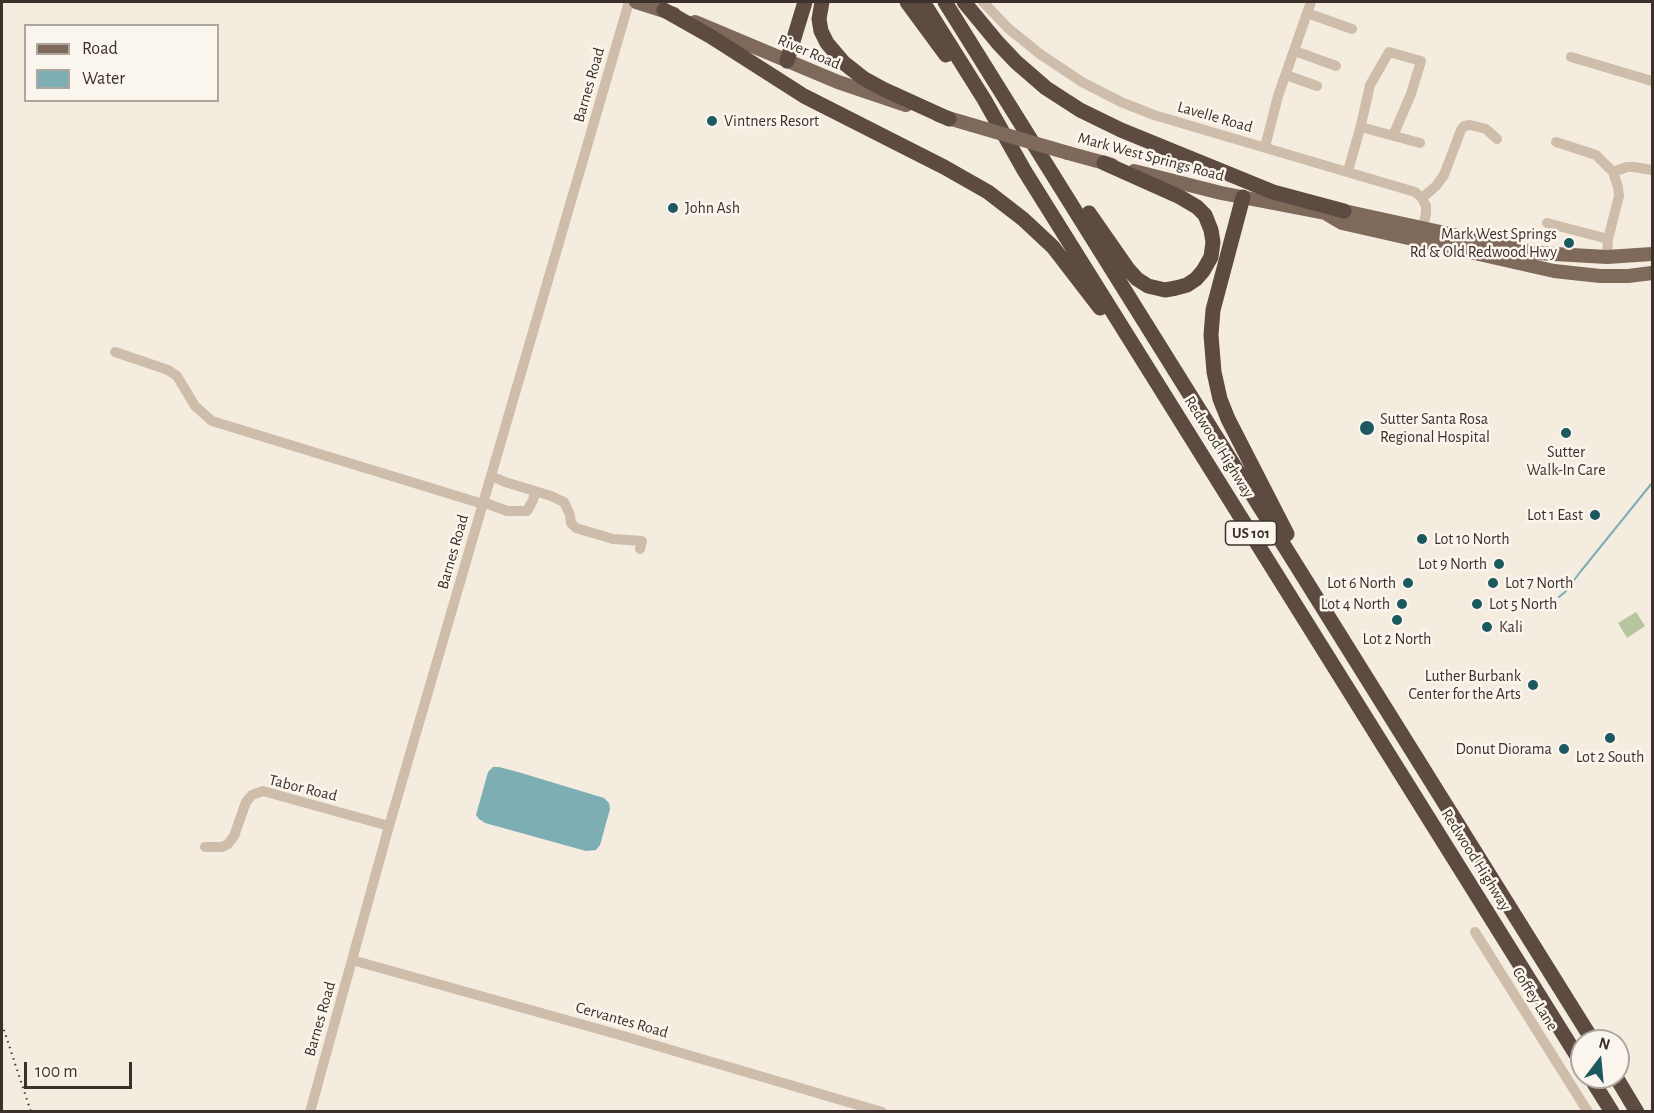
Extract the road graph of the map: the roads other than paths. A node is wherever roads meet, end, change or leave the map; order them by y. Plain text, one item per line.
1 (629, 2) edge
2 (636, 2) edge
3 (805, 2) edge
4 (822, 2) edge
5 (907, 2) edge
6 (923, 2) edge
7 (945, 2) edge
8 (964, 2) edge
9 (983, 2) edge
10 (1311, 2) edge
11 (664, 10) junction
12 (1307, 13) junction
13 (1352, 29) dead end
14 (1295, 51) junction
15 (1571, 57) dead end
16 (788, 61) junction
17 (1336, 66) dead end
18 (1286, 75) junction
19 (1653, 81) edge
20 (1317, 86) dead end
21 (984, 99) junction
22 (949, 118) junction
23 (972, 125) joint
24 (1361, 127) junction
25 (1393, 136) junction
26 (1497, 139) dead end
27 (1556, 142) dead end
28 (1420, 143) dead end
29 (1265, 147) junction
30 (1104, 163) junction
31 (1653, 170) edge
32 (1348, 171) junction
33 (1613, 172) junction
34 (1055, 177) junction
35 (1244, 197) junction
36 (1422, 198) junction
37 (1344, 211) junction
38 (1325, 213) junction
39 (1547, 223) dead end
40 (1421, 234) junction
41 (1608, 239) junction
42 (1653, 254) edge
43 (1607, 257) junction
44 (1653, 273) edge
45 (115, 352) dead end
46 (1155, 379) junction
47 (491, 476) junction
48 (535, 492) junction
49 (483, 503) junction
50 (640, 549) dead end
51 (1314, 594) junction
52 (389, 826) junction
53 (205, 847) dead end
54 (1475, 932) dead end
55 (352, 960) junction
56 (1586, 1029) edge
57 (1570, 1045) edge
58 (1598, 1089) edge
59 (1623, 1089) edge
60 (310, 1112) edge
61 (882, 1112) edge
62 (1588, 1112) edge
63 (1612, 1112) edge
64 (1637, 1112) edge

1 - 47 street, Barnes Road
2 - 11 main road, River Road
3 - 16 highway
4 - 22 highway
5 - 21 highway
6 - 21 highway, Redwood Highway / US 101
7 - 34 highway, Redwood Highway / US 101
8 - 37 highway
9 - 29 street, Lavelle Road
10 - 12 street
11 - 16 main road, River Road
11 - 46 highway
12 - 13 street
12 - 14 street
14 - 17 street
14 - 18 street
15 - 19 street
16 - 22 main road, River Road
18 - 20 street
18 - 29 street
21 - 46 highway, Redwood Highway / US 101
22 - 23 main road, River Road
23 - 30 main road, Mark West Springs Road, bridge
24 - 25 street
24 - 25 street
24 - 32 street
25 - 28 street
26 - 36 street
27 - 33 street
29 - 32 street, Lavelle Road
30 - 34 highway
30 - 35 main road, Mark West Springs Road
31 - 33 street
32 - 36 street, Lavelle Road
33 - 41 street
34 - 51 highway, Redwood Highway / US 101
35 - 38 main road, Mark West Springs Road
35 - 51 highway
36 - 40 street
37 - 38 main road, Mark West Springs Road
37 - 40 main road, Mark West Springs Road
38 - 40 main road, Mark West Springs Road
39 - 41 street
40 - 43 main road, Mark West Springs Road
40 - 44 main road, Mark West Springs Road
41 - 43 street
42 - 43 main road, Mark West Springs Road
45 - 49 street
46 - 57 highway, Redwood Highway / US 101
47 - 48 street
47 - 49 street, Barnes Road
48 - 49 street
48 - 50 street
49 - 52 street, Barnes Road
51 - 56 highway, Redwood Highway / US 101
52 - 53 street, Tabor Road
52 - 55 street, Barnes Road
54 - 62 street, Coffey Lane
55 - 60 street, Barnes Road
55 - 61 street, Cervantes Road
58 - 63 highway
59 - 64 highway

